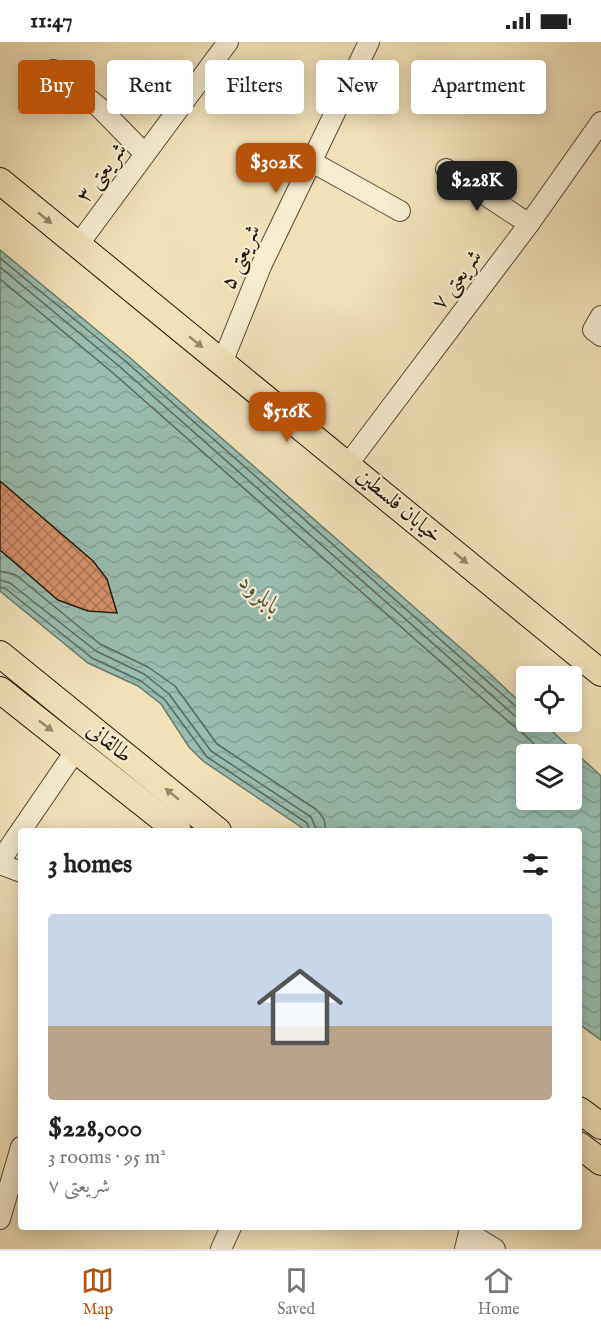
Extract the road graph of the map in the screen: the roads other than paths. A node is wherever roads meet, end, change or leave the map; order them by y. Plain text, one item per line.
1 (228, 42) edge
2 (369, 42) edge
3 (95, 104) edge
4 (601, 122) edge
5 (145, 154) junction
6 (312, 162) junction
7 (446, 169) dead end
8 (0, 182) edge
9 (400, 211) dead end
10 (529, 224) junction
11 (78, 245) junction
12 (601, 316) edge
13 (601, 336) edge
14 (222, 363) junction
15 (348, 464) junction
16 (0, 654) edge
17 (601, 673) edge
18 (0, 690) edge
19 (76, 750) junction
20 (23, 828) edge
21 (174, 828) edge
22 (214, 828) edge
23 (18, 835) edge
24 (0, 862) edge
25 (18, 871) edge
26 (582, 1112) edge
27 (601, 1126) edge
28 (582, 1147) edge
29 (13, 1150) edge
30 (601, 1162) edge
31 (0, 1219) edge
32 (230, 1230) edge
33 (221, 1249) edge
34 (465, 1249) edge
35 (495, 1249) edge

1 - 5 street, شریعتی ۳
2 - 6 street, شریعتی ۵
3 - 5 street
4 - 10 street, شریعتی ۷
5 - 11 street, شریعتی ۳
6 - 9 street
6 - 14 street, شریعتی ۵
7 - 10 street
8 -> 11 main road, خیابان فلسطین
10 - 15 street, شریعتی ۷
11 -> 14 main road, خیابان فلسطین
12 - 13 street
14 - 15 main road, خیابان فلسطین
15 -> 17 main road, خیابان فلسطین
22 -> 16 main road, طالقانی
18 -> 19 main road, طالقانی
19 - 20 street
19 - 21 main road, طالقانی
23 - 24 street
24 - 25 street
26 - 27 main road
28 - 30 main road
29 - 31 street
32 - 33 street
34 - 35 street

